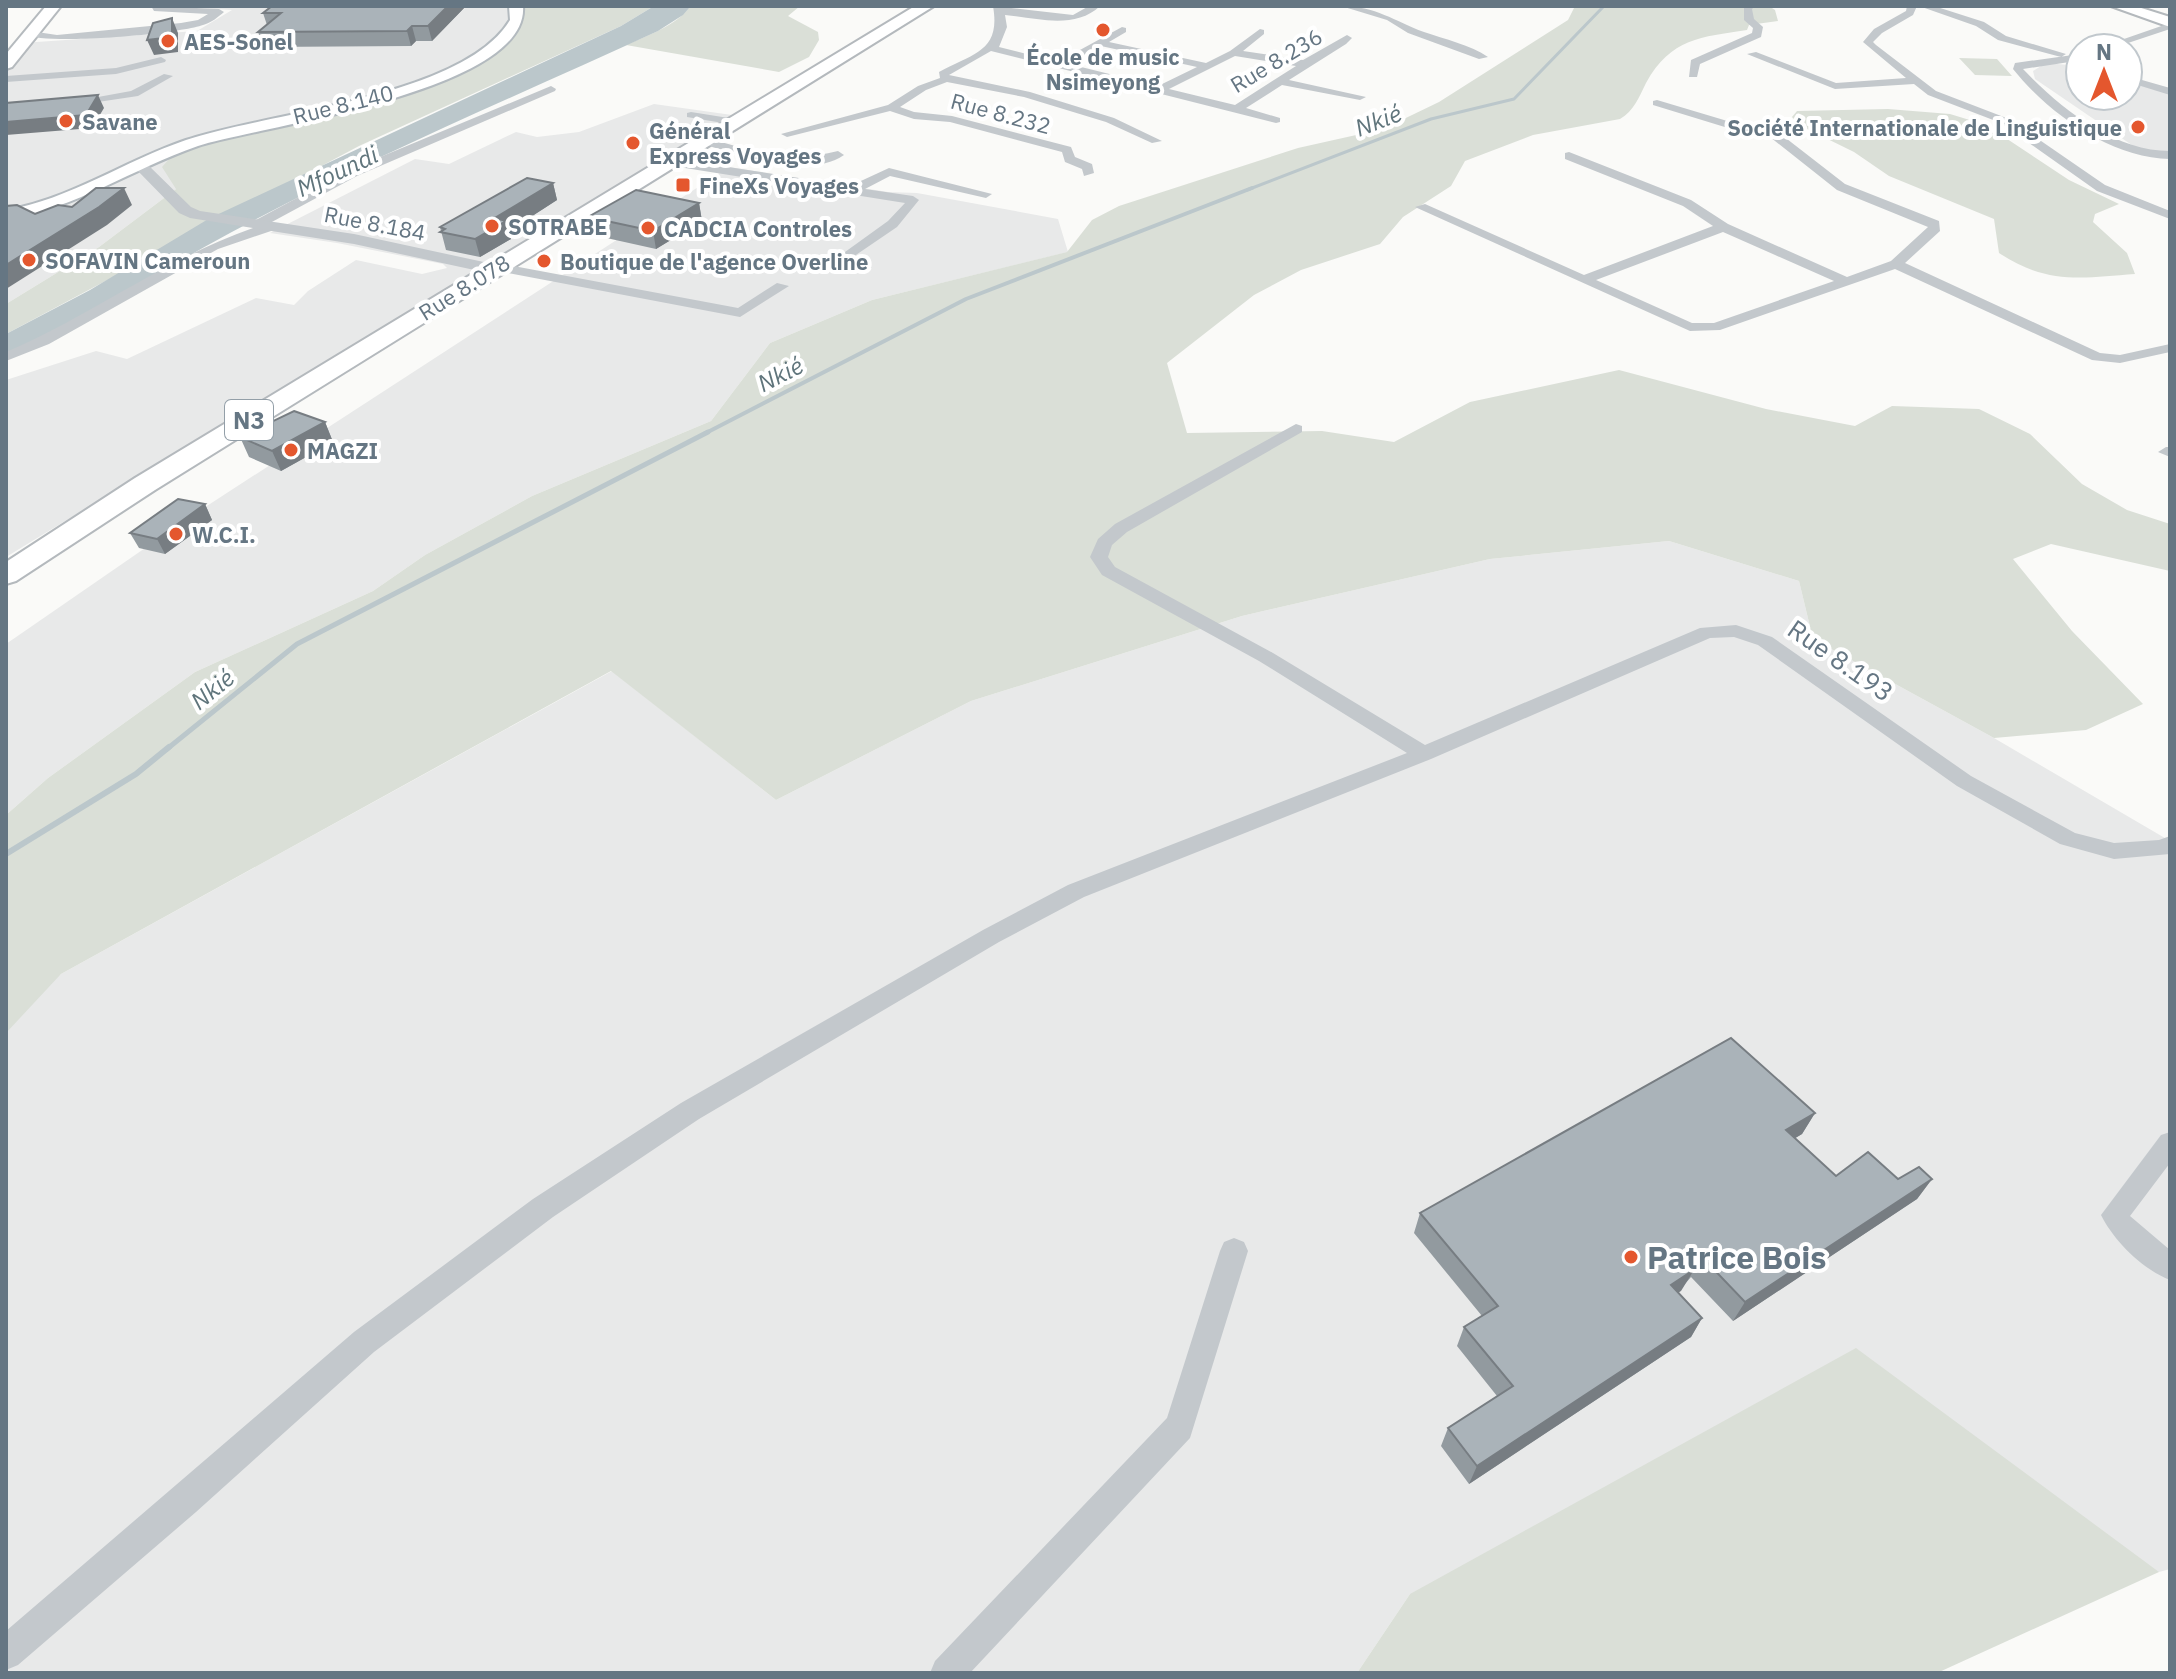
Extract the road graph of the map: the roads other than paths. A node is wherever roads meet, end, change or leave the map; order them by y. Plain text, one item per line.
1 (54, 6) edge
2 (516, 6) edge
3 (926, 6) edge
4 (1032, 6) edge
5 (1060, 6) edge
6 (1095, 6) edge
7 (1346, 6) edge
8 (1750, 6) edge
9 (1912, 6) edge
10 (1924, 6) edge
11 (2119, 6) edge
12 (154, 8) edge
13 (999, 9) edge
14 (1048, 11) edge
15 (2170, 24) edge
16 (1122, 30) dead end
17 (1260, 32) dead end
18 (2144, 33) edge
19 (30, 34) junction
20 (1347, 38) dead end
21 (1101, 43) junction
22 (990, 48) junction
23 (11, 50) edge
24 (1234, 53) junction
25 (1752, 54) dead end
26 (2064, 56) edge
27 (1483, 57) dead end
28 (161, 60) edge
29 (2064, 61) edge
30 (6, 64) edge
31 (1306, 64) junction
32 (1060, 65) junction
33 (1207, 66) junction
34 (1693, 75) dead end
35 (168, 76) dead end
36 (2144, 78) edge
37 (6, 79) edge
38 (946, 79) junction
39 (1915, 81) junction
40 (1283, 82) junction
41 (2144, 84) edge
42 (2170, 85) edge
43 (551, 89) dead end
44 (1161, 89) junction
45 (2170, 92) edge
46 (1360, 97) dead end
47 (1657, 103) dead end
48 (62, 104) edge
49 (892, 107) junction
50 (1237, 109) junction
51 (2064, 109) edge
52 (2068, 112) edge
53 (691, 115) dead end
54 (1276, 120) dead end
55 (735, 122) junction
56 (787, 134) dead end
57 (704, 141) junction
58 (1156, 141) dead end
59 (838, 155) dead end
60 (2170, 155) edge
61 (1569, 156) dead end
62 (670, 162) junction
63 (140, 165) junction
64 (1088, 173) dead end
65 (851, 191) junction
66 (986, 194) dead end
67 (1421, 207) dead end
68 (6, 215) edge
69 (2170, 215) edge
70 (258, 225) junction
71 (1723, 227) junction
72 (850, 255) dead end
73 (1896, 264) junction
74 (495, 268) junction
75 (1583, 280) junction
76 (1845, 281) junction
77 (782, 286) dead end
78 (2170, 348) edge
79 (6, 357) edge
80 (1296, 429) dead end
81 (6, 575) edge
82 (1424, 754) junction
83 (2170, 844) edge
84 (2170, 1143) edge
85 (1234, 1251) dead end
86 (2170, 1267) edge
87 (6, 1653) edge
88 (947, 1673) edge

1 - 19 main road
2 - 63 main road, Rue 8.140
3 - 55 highway, Rue 8.078 / N3
4 - 14 street
5 - 14 street
6 - 14 street
7 - 27 street
8 - 34 street
9 - 39 street
10 - 26 street
11 - 15 highway
12 - 19 street
13 - 14 street
13 - 22 street
15 - 18 street
16 - 21 street
17 - 24 street
19 - 23 main road
20 - 31 street, Rue 8.236
21 - 32 street
21 - 33 street
22 - 32 street, Rue 8.236
22 - 38 street
23 - 30 main road
24 - 31 street
24 - 33 street
25 - 39 street
28 - 37 street
29 - 51 street
31 - 40 street, Rue 8.236
32 - 44 street, Rue 8.236
33 - 44 street
35 - 48 street
36 - 42 street
38 - 49 street
38 - 58 street
39 - 69 street
40 - 46 street
40 - 50 street, Rue 8.236
41 - 45 street
43 - 70 street
44 - 50 street, Rue 8.236
47 - 73 street
49 - 56 street
49 - 64 street, Rue 8.232
50 - 54 street
52 - 60 street
53 - 55 street
55 - 57 highway, Rue 8.078 / N3
57 - 59 street
57 - 62 highway, Rue 8.078 / N3
61 - 71 street
62 - 65 street
62 - 74 highway, Rue 8.078 / N3
63 - 68 main road, Rue 8.140
63 - 70 street, Rue 8.184
65 - 66 street
65 - 72 street
67 - 75 street
70 - 74 street, Rue 8.184
70 - 79 street
71 - 75 street
71 - 76 street
73 - 76 street
73 - 78 street
74 - 77 street
74 - 81 highway, Rue 8.078 / N3
75 - 76 street
80 - 82 street
82 - 83 street, Rue 8.193
82 - 87 street, Rue 8.193
84 - 86 street
85 - 88 street

